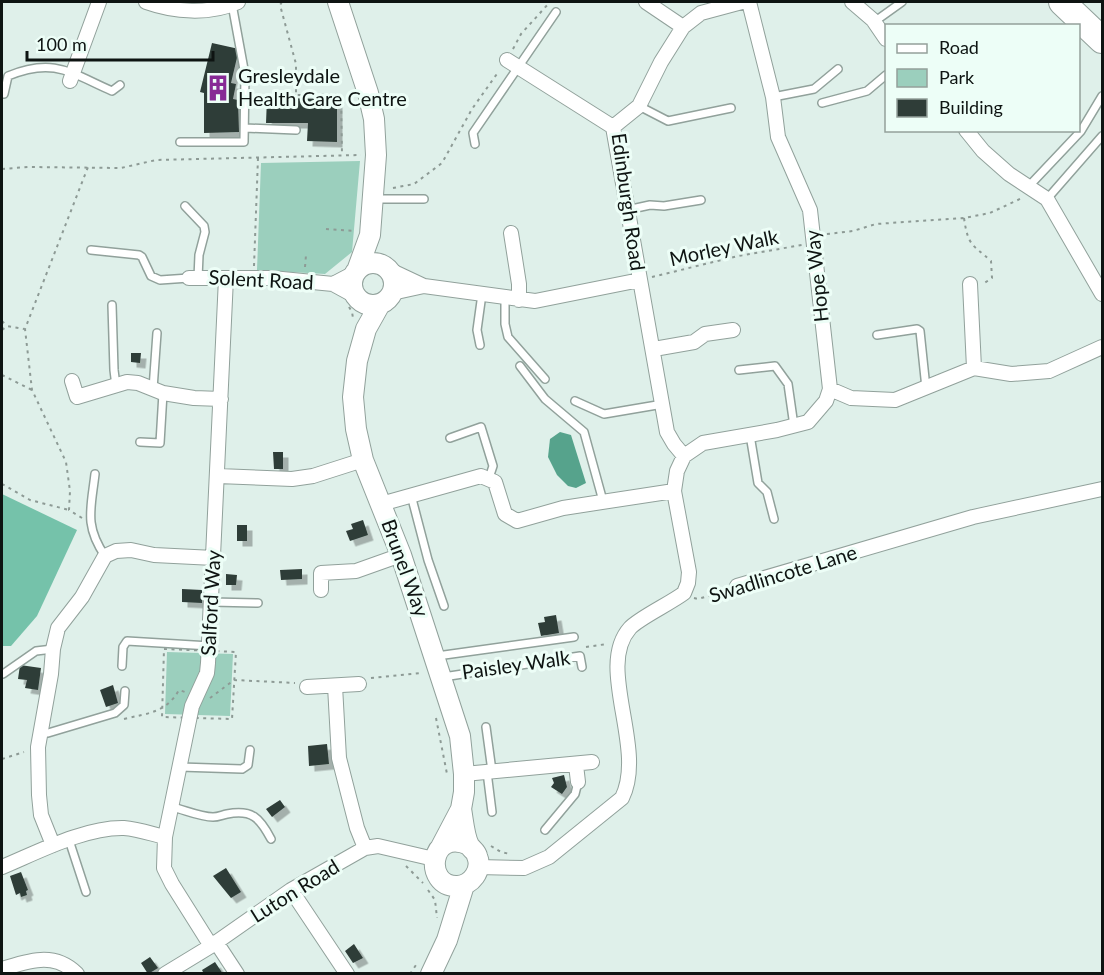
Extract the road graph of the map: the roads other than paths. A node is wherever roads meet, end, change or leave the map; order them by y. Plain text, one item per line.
1 (99, 2) edge
2 (146, 2) edge
3 (646, 2) edge
4 (742, 2) edge
5 (749, 2) edge
6 (852, 2) edge
7 (902, 2) edge
8 (1062, 2) edge
9 (235, 3) edge
10 (338, 5) edge
11 (556, 12) dead end
12 (874, 22) junction
13 (683, 27) junction
14 (885, 38) edge
15 (1102, 40) edge
16 (512, 63) junction
17 (838, 69) dead end
18 (72, 76) junction
19 (885, 76) edge
20 (120, 85) dead end
21 (4, 94) dead end
22 (1102, 96) edge
23 (773, 97) junction
24 (822, 103) dead end
25 (639, 106) junction
26 (731, 108) dead end
27 (613, 127) junction
28 (245, 128) junction
29 (296, 130) dead end
30 (1080, 131) edge
31 (968, 132) edge
32 (1079, 132) edge
33 (1102, 136) edge
34 (180, 142) dead end
35 (475, 144) dead end
36 (1032, 188) junction
37 (373, 194) junction
38 (424, 199) dead end
39 (1047, 199) junction
40 (702, 200) dead end
41 (184, 206) dead end
42 (627, 210) junction
43 (511, 233) dead end
44 (361, 235) junction
45 (91, 250) dead end
46 (387, 268) junction
47 (356, 271) junction
48 (193, 278) junction
49 (226, 278) junction
50 (640, 280) junction
51 (333, 284) junction
52 (424, 286) junction
53 (1101, 286) edge
54 (970, 288) road end
55 (482, 294) junction
56 (357, 298) junction
57 (505, 298) junction
58 (386, 299) junction
59 (519, 300) junction
60 (112, 305) dead end
61 (366, 329) junction
62 (733, 330) dead end
63 (157, 333) dead end
64 (877, 335) dead end
65 (480, 345) dead end
66 (1102, 347) edge
67 (654, 349) junction
68 (520, 366) dead end
69 (974, 368) junction
70 (739, 370) dead end
71 (544, 379) dead end
72 (72, 381) dead end
73 (116, 386) junction
74 (926, 388) junction
75 (830, 389) junction
76 (158, 391) junction
77 (221, 399) junction
78 (575, 401) dead end
79 (663, 404) junction
80 (794, 426) junction
81 (750, 435) junction
82 (450, 438) dead end
83 (140, 442) dead end
84 (684, 456) junction
85 (363, 460) junction
86 (95, 474) dead end
87 (218, 476) junction
88 (489, 478) junction
89 (1102, 489) edge
90 (674, 491) junction
91 (411, 495) junction
92 (603, 501) junction
93 (381, 504) junction
94 (774, 519) dead end
95 (401, 555) junction
96 (105, 556) junction
97 (214, 558) junction
98 (737, 586) road end
99 (321, 590) dead end
100 (212, 602) junction
101 (258, 603) dead end
102 (444, 606) dead end
103 (574, 637) dead end
104 (210, 648) junction
105 (52, 649) junction
106 (122, 666) dead end
107 (582, 667) dead end
108 (435, 669) junction
109 (3, 674) edge
110 (359, 684) road end
111 (335, 686) junction
112 (307, 687) road end
113 (125, 691) dead end
114 (486, 727) dead end
115 (40, 733) junction
116 (250, 750) dead end
117 (592, 762) dead end
118 (576, 765) junction
119 (180, 767) junction
120 (490, 771) junction
121 (464, 774) junction
122 (578, 782) joint
123 (171, 807) junction
124 (461, 809) junction
125 (492, 812) dead end
126 (545, 830) dead end
127 (165, 837) junction
128 (271, 839) dead end
129 (69, 840) junction
130 (477, 844) junction
131 (53, 845) junction
132 (365, 848) junction
133 (438, 853) junction
134 (2, 867) edge
135 (478, 867) junction
136 (441, 880) junction
137 (464, 885) junction
138 (291, 890) junction
139 (86, 892) dead end
140 (452, 923) junction
141 (214, 944) junction
142 (425, 967) edge
143 (2, 969) edge
144 (77, 974) edge
145 (165, 974) edge
146 (237, 974) edge
147 (347, 974) edge

1 - 18 street
2 - 9 street
3 - 13 street
4 - 13 street, Edinburgh Road
5 - 23 street, Hope Way
6 - 12 street
7 - 12 lane
8 - 15 highway
9 - 28 lane
10 - 37 street
11 - 16 lane
12 - 14 street
13 - 25 street, Edinburgh Road
16 - 27 street
16 - 35 lane
17 - 23 lane
18 - 20 lane
18 - 21 lane
19 - 24 lane
22 - 30 lane
23 - 75 street, Hope Way
25 - 26 lane
25 - 27 street, Edinburgh Road
27 - 42 street, Edinburgh Road
28 - 29 lane
28 - 34 lane
31 - 36 street
32 - 36 lane
33 - 39 lane
36 - 39 street
37 - 38 lane
37 - 44 street
39 - 53 street
40 - 42 lane
41 - 48 lane
42 - 50 street, Edinburgh Road
43 - 59 street
44 - 46 street
44 - 47 street
45 - 48 lane
46 - 47 street
46 - 52 street
46 - 58 street
47 - 51 street, Solent Road
47 - 56 street
48 - 49 street, Solent Road
49 - 51 street, Solent Road
49 - 77 street, Salford Way
50 - 59 street
50 - 67 street, Edinburgh Road
51 - 56 street, Solent Road
52 - 55 street
52 - 58 street
54 - 69 street
55 - 57 street
55 - 65 lane
56 - 58 street
56 - 61 street, Brunel Way
57 - 59 street
57 - 71 lane
58 - 61 street, Brunel Way
60 - 73 lane
61 - 85 street, Brunel Way
62 - 67 street
63 - 76 lane
64 - 74 lane
66 - 69 street
67 - 79 street, Edinburgh Road
68 - 92 lane
69 - 74 street
70 - 80 lane
72 - 73 street
73 - 76 street
74 - 75 street
75 - 80 street
76 - 77 street
76 - 83 lane
77 - 87 street, Salford Way
78 - 79 lane
79 - 84 street, Edinburgh Road
80 - 81 street
81 - 84 street
81 - 94 lane
82 - 88 lane
84 - 90 street
85 - 87 street
85 - 93 street, Brunel Way
86 - 96 lane
87 - 97 street, Salford Way
88 - 91 street
88 - 92 street
89 - 98 street, Swadlincote Lane
90 - 92 street
90 - 135 street, Swadlincote Lane
91 - 93 street
91 - 102 lane
93 - 95 street, Brunel Way
95 - 99 street
95 - 108 street, Brunel Way
96 - 97 street
96 - 105 street
97 - 100 street, Salford Way
100 - 101 lane
100 - 104 street, Salford Way
103 - 108 lane
104 - 106 lane
104 - 119 street, Salford Way
105 - 109 lane
105 - 115 street
107 - 108 lane, Paisley Walk
108 - 121 street, Brunel Way
110 - 111 street
111 - 112 street
111 - 132 street
113 - 115 lane
114 - 120 lane
115 - 131 street
116 - 119 lane
117 - 118 street
118 - 120 street
118 - 122 street
119 - 123 street, Salford Way
120 - 121 street
120 - 125 lane
121 - 124 street, Brunel Way
122 - 126 lane
123 - 127 street, Salford Way
123 - 128 lane
124 - 130 street, Brunel Way
124 - 133 street, Brunel Way
127 - 129 street
127 - 141 street, Salford Way
129 - 131 street
129 - 139 lane
130 - 133 street
130 - 135 street
131 - 134 street
132 - 133 street
132 - 138 street, Luton Road
133 - 136 street
135 - 137 street
136 - 137 street
136 - 140 street
137 - 140 street
138 - 141 street, Luton Road
138 - 147 street
140 - 142 street
141 - 145 street, Luton Road
141 - 146 street, Salford Way
143 - 144 street

